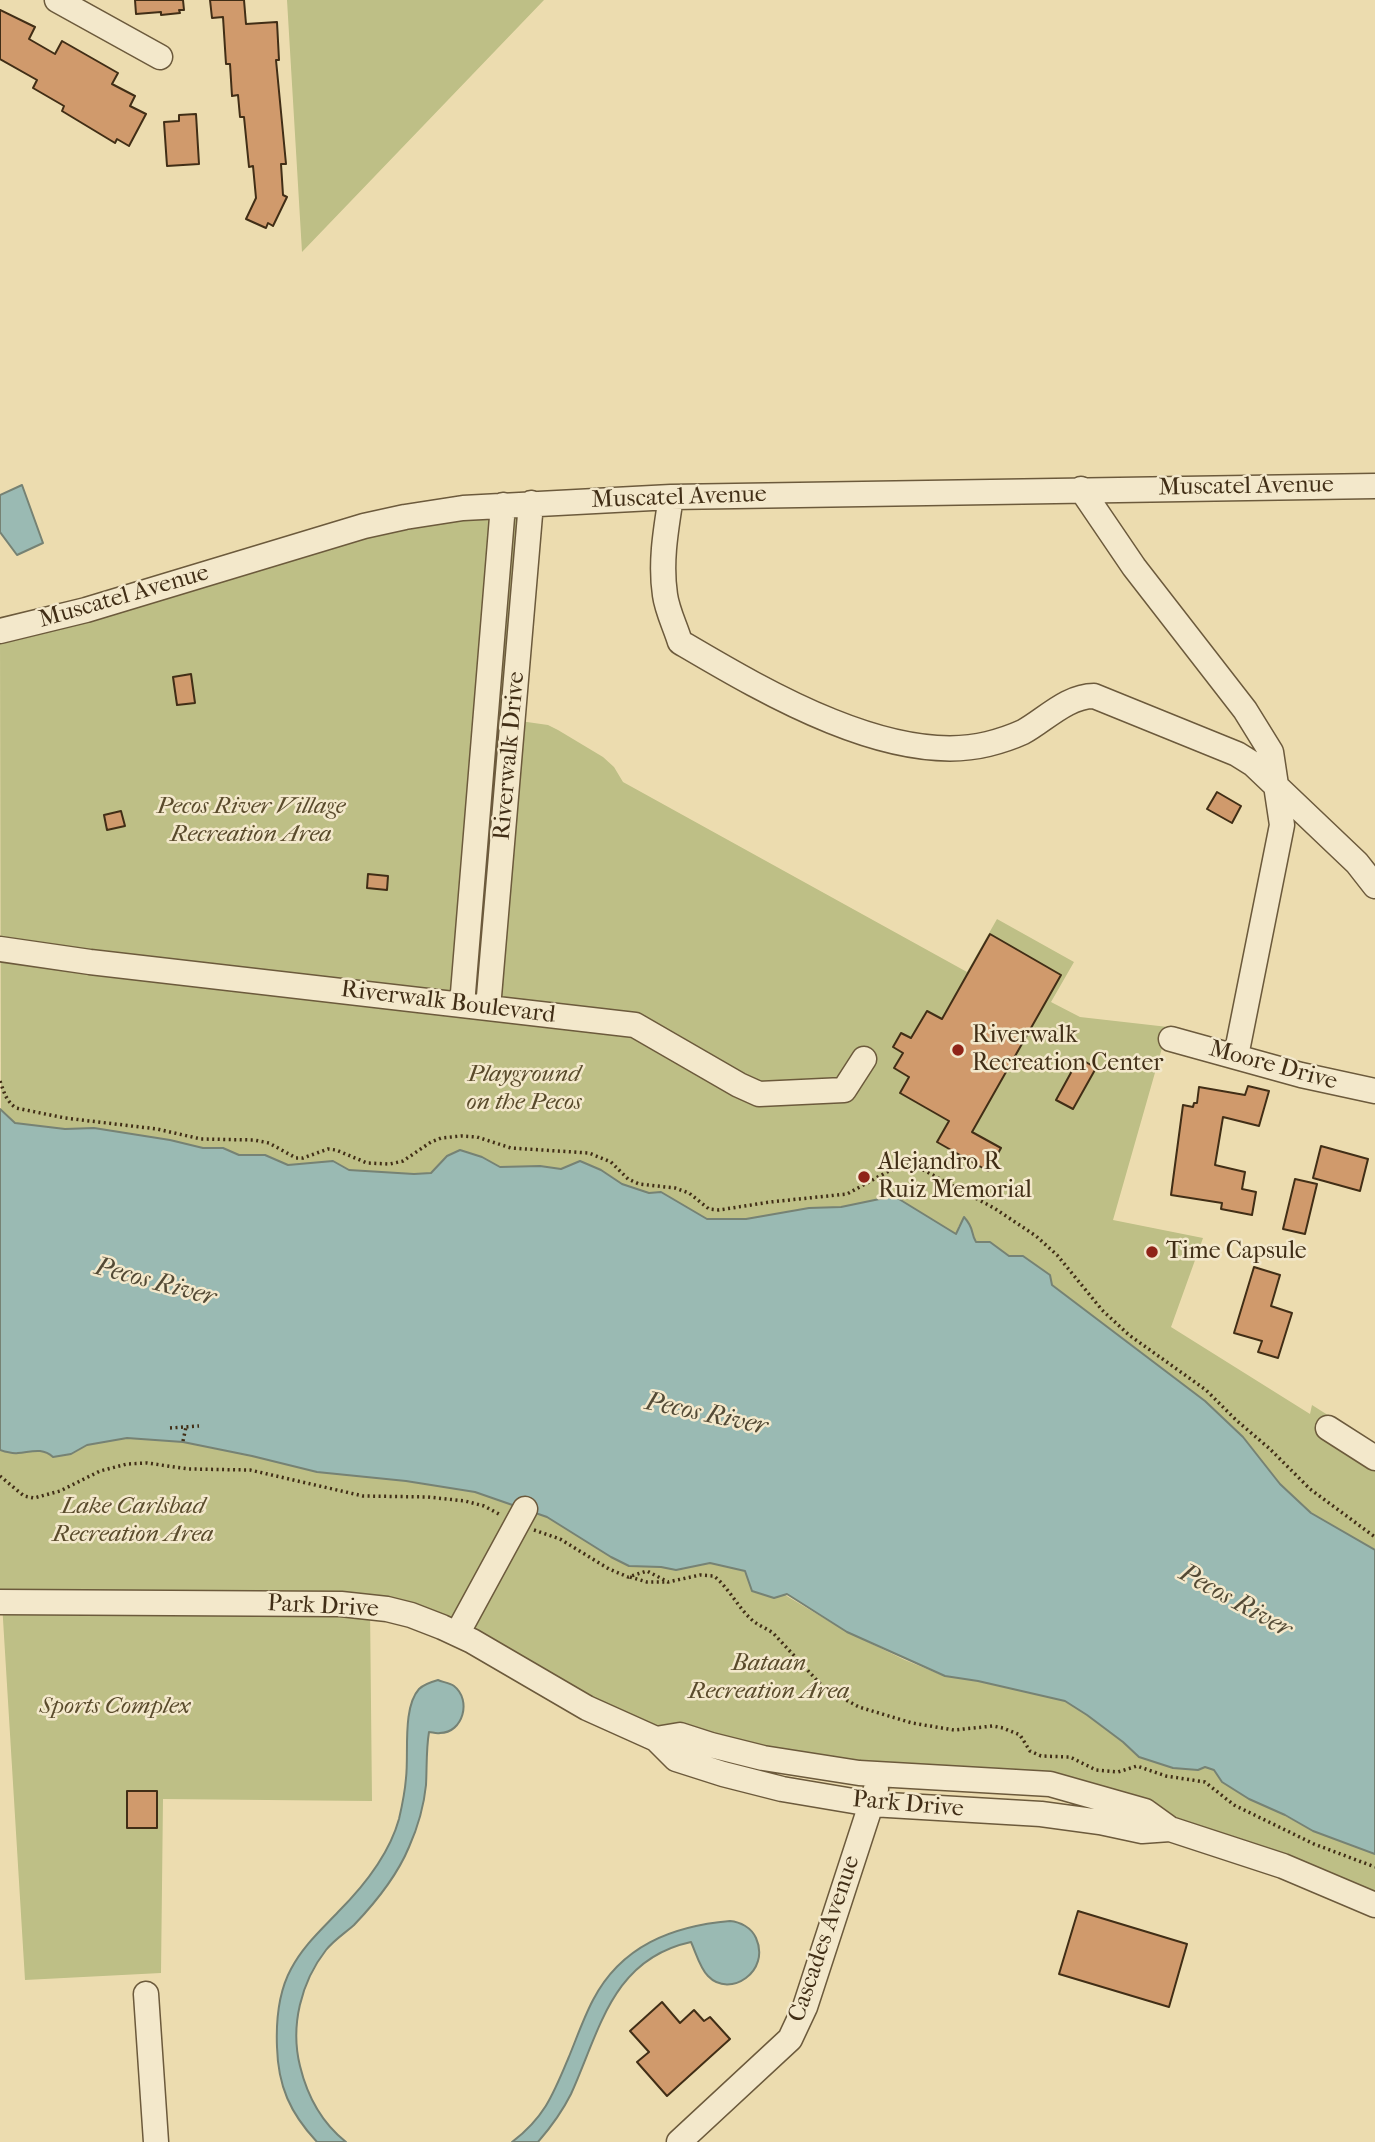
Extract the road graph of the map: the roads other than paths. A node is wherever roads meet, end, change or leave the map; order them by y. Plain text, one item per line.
1 (57, 0) edge
2 (160, 57) dead end
3 (1375, 486) edge
4 (1081, 489) junction
5 (671, 497) junction
6 (531, 503) junction
7 (503, 505) junction
8 (0, 631) edge
9 (485, 728) junction
10 (512, 732) junction
11 (1277, 787) junction
12 (1375, 886) edge
13 (0, 949) edge
14 (462, 1004) junction
15 (488, 1008) junction
16 (1171, 1039) dead end
17 (1236, 1056) junction
18 (864, 1059) dead end
19 (1375, 1091) edge
20 (1328, 1428) dead end
21 (1375, 1458) edge
22 (521, 1516) road end
23 (0, 1602) edge
24 (457, 1634) junction
25 (656, 1739) junction
26 (880, 1775) junction
27 (871, 1804) junction
28 (1170, 1829) junction
29 (1375, 1905) edge
30 (146, 1994) dead end
31 (156, 2142) edge
32 (679, 2142) edge

1 - 2 street
3 - 4 street, Muscatel Avenue
4 - 5 street, Muscatel Avenue
4 - 11 street
5 - 6 street, Muscatel Avenue
5 - 11 street
6 - 7 street, Muscatel Avenue
6 - 10 street, Riverwalk Drive
7 - 8 street, Muscatel Avenue
7 - 9 street, Riverwalk Drive
9 - 10 street
9 - 14 street, Riverwalk Drive
10 - 15 street, Riverwalk Drive
11 - 12 street
11 - 17 street
13 - 14 street, Riverwalk Boulevard
14 - 15 street, Riverwalk Boulevard
15 - 18 street, Riverwalk Boulevard
16 - 17 street, Moore Drive
17 - 19 street, Moore Drive
20 - 21 street
22 - 24 street
23 - 24 street, Park Drive
24 - 25 street, Park Drive
25 - 26 street, Park Drive
25 - 27 street, Park Drive
26 - 27 street, Cascades Avenue
26 - 28 street, Park Drive
27 - 28 street, Park Drive
27 - 32 street, Cascades Avenue
28 - 29 street, Park Drive
30 - 31 street

